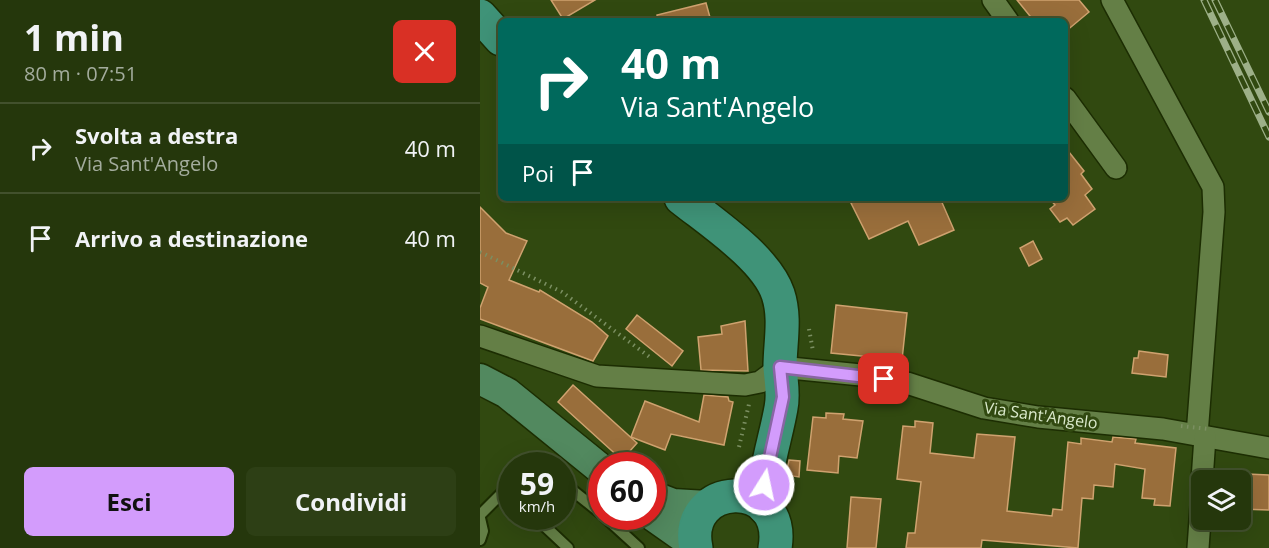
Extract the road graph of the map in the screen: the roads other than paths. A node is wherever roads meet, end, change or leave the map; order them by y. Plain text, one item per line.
1 (993, 0) edge
2 (1112, 0) edge
3 (480, 16) edge
4 (1006, 18) edge
5 (498, 36) edge
6 (1068, 102) edge
7 (1116, 168) dead end
8 (685, 201) edge
9 (480, 336) edge
10 (767, 375) junction
11 (480, 379) edge
12 (1198, 432) junction
13 (1269, 448) edge
14 (588, 459) edge
15 (1201, 470) edge
16 (576, 493) edge
17 (498, 498) edge
18 (666, 501) edge
19 (716, 501) junction
20 (588, 503) edge
21 (765, 508) junction
22 (480, 516) edge
23 (666, 525) edge
24 (549, 530) edge
25 (619, 530) edge
26 (1199, 530) edge
27 (480, 540) edge
28 (696, 547) edge
29 (568, 548) edge
30 (639, 548) edge
31 (775, 548) edge
32 (1198, 548) edge

1 - 4 street
2 - 12 street
3 - 5 main road
6 - 7 street
8 - 10 main road
9 - 10 street, Via Sant'Angelo
10 - 12 street, Via Sant'Angelo
10 - 19 main road
10 - 21 main road
11 - 14 street
12 - 13 street, Via Sant'Angelo
12 - 15 street
16 - 20 lane
17 - 22 lane
18 - 19 street
19 - 21 main road
19 - 28 main road
21 - 31 main road
22 - 27 lane
23 - 28 street
24 - 29 lane
25 - 30 lane
26 - 32 street

